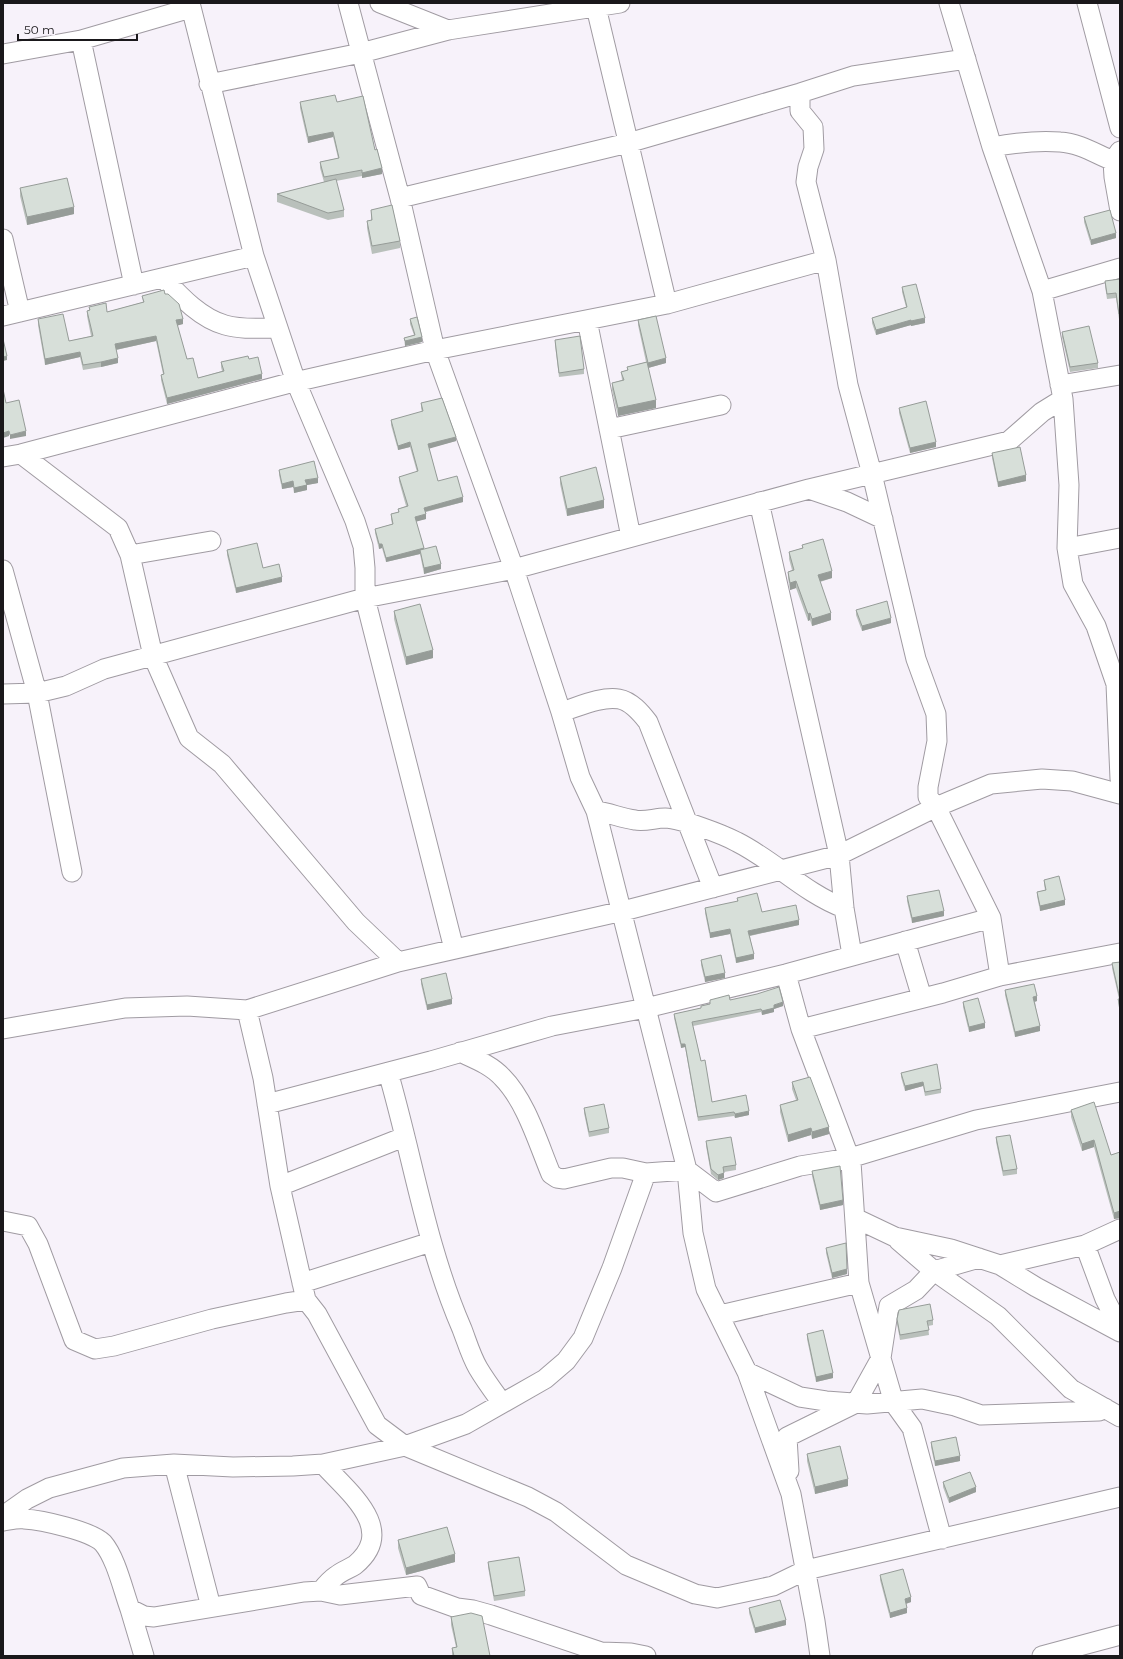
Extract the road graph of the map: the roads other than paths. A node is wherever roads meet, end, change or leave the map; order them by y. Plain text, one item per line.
1 (348, 3) edge
2 (380, 3) edge
3 (620, 3) edge
4 (949, 3) edge
5 (1087, 3) edge
6 (595, 5) edge
7 (190, 6) edge
8 (448, 30) junction
9 (80, 40) junction
10 (361, 53) junction
11 (3, 54) edge
12 (966, 59) junction
13 (209, 84) junction
14 (800, 93) junction
15 (1120, 128) edge
16 (628, 143) junction
17 (992, 147) junction
18 (1117, 166) edge
19 (400, 198) junction
20 (1120, 211) edge
21 (3, 239) edge
22 (254, 256) junction
23 (826, 260) junction
24 (1120, 268) edge
25 (163, 278) junction
26 (134, 285) junction
27 (1042, 291) junction
28 (667, 304) junction
29 (12, 314) edge
30 (587, 320) junction
31 (278, 328) junction
32 (435, 350) junction
33 (1120, 375) edge
34 (296, 382) junction
35 (1061, 392) junction
36 (721, 405) dead end
37 (609, 428) junction
38 (12, 455) edge
39 (872, 474) junction
40 (809, 489) junction
41 (759, 502) junction
42 (883, 519) junction
43 (631, 537) junction
44 (1120, 538) edge
45 (212, 541) dead end
46 (1067, 548) junction
47 (130, 555) junction
48 (514, 569) junction
49 (3, 570) edge
50 (365, 598) junction
51 (153, 656) junction
52 (37, 693) junction
53 (3, 694) edge
54 (561, 712) junction
55 (1119, 740) edge
56 (1120, 779) edge
57 (1120, 794) edge
58 (936, 806) junction
59 (596, 811) junction
60 (690, 824) junction
61 (839, 855) junction
62 (781, 871) junction
63 (72, 872) dead end
64 (713, 888) junction
65 (844, 908) junction
66 (623, 911) junction
67 (991, 918) junction
68 (905, 941) junction
69 (454, 949) junction
70 (1120, 953) edge
71 (852, 955) junction
72 (398, 962) junction
73 (786, 974) junction
74 (1000, 976) junction
75 (922, 998) junction
76 (646, 1008) junction
77 (247, 1010) junction
78 (3, 1029) edge
79 (802, 1029) junction
80 (460, 1052) junction
81 (388, 1072) junction
82 (1120, 1092) edge
83 (267, 1104) junction
84 (404, 1136) junction
85 (850, 1158) junction
86 (687, 1170) junction
87 (646, 1173) junction
88 (280, 1186) junction
89 (856, 1218) junction
90 (3, 1221) edge
91 (1120, 1229) edge
92 (895, 1237) junction
93 (431, 1242) junction
94 (1085, 1245) junction
95 (978, 1258) junction
96 (1000, 1265) junction
97 (934, 1271) junction
98 (860, 1283) junction
99 (304, 1292) junction
100 (720, 1315) junction
101 (1120, 1328) edge
102 (1120, 1332) edge
103 (881, 1358) junction
104 (747, 1372) junction
105 (856, 1403) junction
106 (894, 1403) junction
107 (502, 1404) junction
108 (1112, 1413) edge
109 (405, 1446) junction
110 (174, 1464) junction
111 (323, 1464) junction
112 (791, 1494) junction
113 (1120, 1497) edge
114 (3, 1516) edge
115 (3, 1521) edge
116 (942, 1539) junction
117 (806, 1570) junction
118 (321, 1591) junction
119 (211, 1607) junction
120 (130, 1609) junction
121 (1120, 1634) edge
122 (144, 1656) edge
123 (646, 1656) edge
124 (820, 1656) edge
125 (1042, 1656) edge

1 - 10 street
2 - 8 street
3 - 6 street
4 - 12 street
5 - 15 street
6 - 8 street
6 - 16 street
7 - 9 street
7 - 13 street
8 - 10 street
9 - 11 street
9 - 26 street
10 - 13 street
10 - 19 street
12 - 14 street
12 - 17 street
13 - 22 street
14 - 16 street
14 - 23 street
16 - 19 street
16 - 28 street
17 - 18 street
17 - 27 street
18 - 20 street
19 - 32 street
21 - 29 street
22 - 25 street
22 - 31 street
23 - 28 street
23 - 39 street
24 - 27 street
25 - 26 street
25 - 31 street
26 - 29 street
27 - 35 street
28 - 30 street
30 - 32 street
30 - 37 street
31 - 34 street
32 - 34 street
32 - 48 street
33 - 35 street
34 - 38 street
34 - 50 street
35 - 39 street
35 - 46 street
36 - 37 street
37 - 43 street
38 - 47 street
39 - 40 street
39 - 42 street
40 - 41 street
40 - 42 street
41 - 43 street
41 - 61 street
42 - 58 street
43 - 48 street
44 - 46 street
45 - 47 street
46 - 55 street
47 - 51 street
48 - 50 street
48 - 54 street
49 - 52 street
50 - 51 street
50 - 69 street
51 - 52 street
51 - 72 street
52 - 53 street
52 - 63 street
54 - 59 street
54 - 60 street
55 - 56 street
57 - 58 street
58 - 61 street
58 - 67 street
59 - 60 street
59 - 66 street
60 - 62 street
60 - 64 street
61 - 62 street
61 - 65 street
62 - 64 street
62 - 65 street
64 - 66 street
65 - 71 street
66 - 69 street
66 - 76 street
67 - 68 street
67 - 74 street
68 - 71 street
68 - 75 street
69 - 72 street
70 - 74 street
71 - 73 street
72 - 77 street
73 - 76 street
73 - 79 street
74 - 75 street
75 - 79 street
76 - 80 street
76 - 86 street
77 - 78 street
77 - 83 street
79 - 85 street
80 - 81 street
80 - 87 street
81 - 83 street
81 - 84 street
82 - 85 street
83 - 88 street
84 - 88 street
84 - 93 street
85 - 86 street
85 - 89 street
86 - 87 street
86 - 100 street
87 - 107 street
88 - 99 street
89 - 92 street
89 - 98 street
90 - 99 street
91 - 94 street
92 - 95 street
92 - 97 street
93 - 99 street
93 - 107 street
94 - 96 street
94 - 101 street
95 - 96 street
95 - 97 street
96 - 102 street
97 - 103 street
97 - 108 street
98 - 100 street
98 - 103 street
99 - 109 street
100 - 104 street
103 - 105 street
103 - 106 street
104 - 105 street
104 - 112 street
105 - 106 street
105 - 112 street
106 - 108 street
106 - 116 street
107 - 109 street
109 - 111 street
109 - 117 street
110 - 111 street
110 - 114 street
110 - 119 street
111 - 118 street
112 - 117 street
113 - 116 street
115 - 120 street
116 - 117 street
117 - 124 street
118 - 119 street
118 - 123 street
119 - 120 street
120 - 122 street
121 - 125 street

